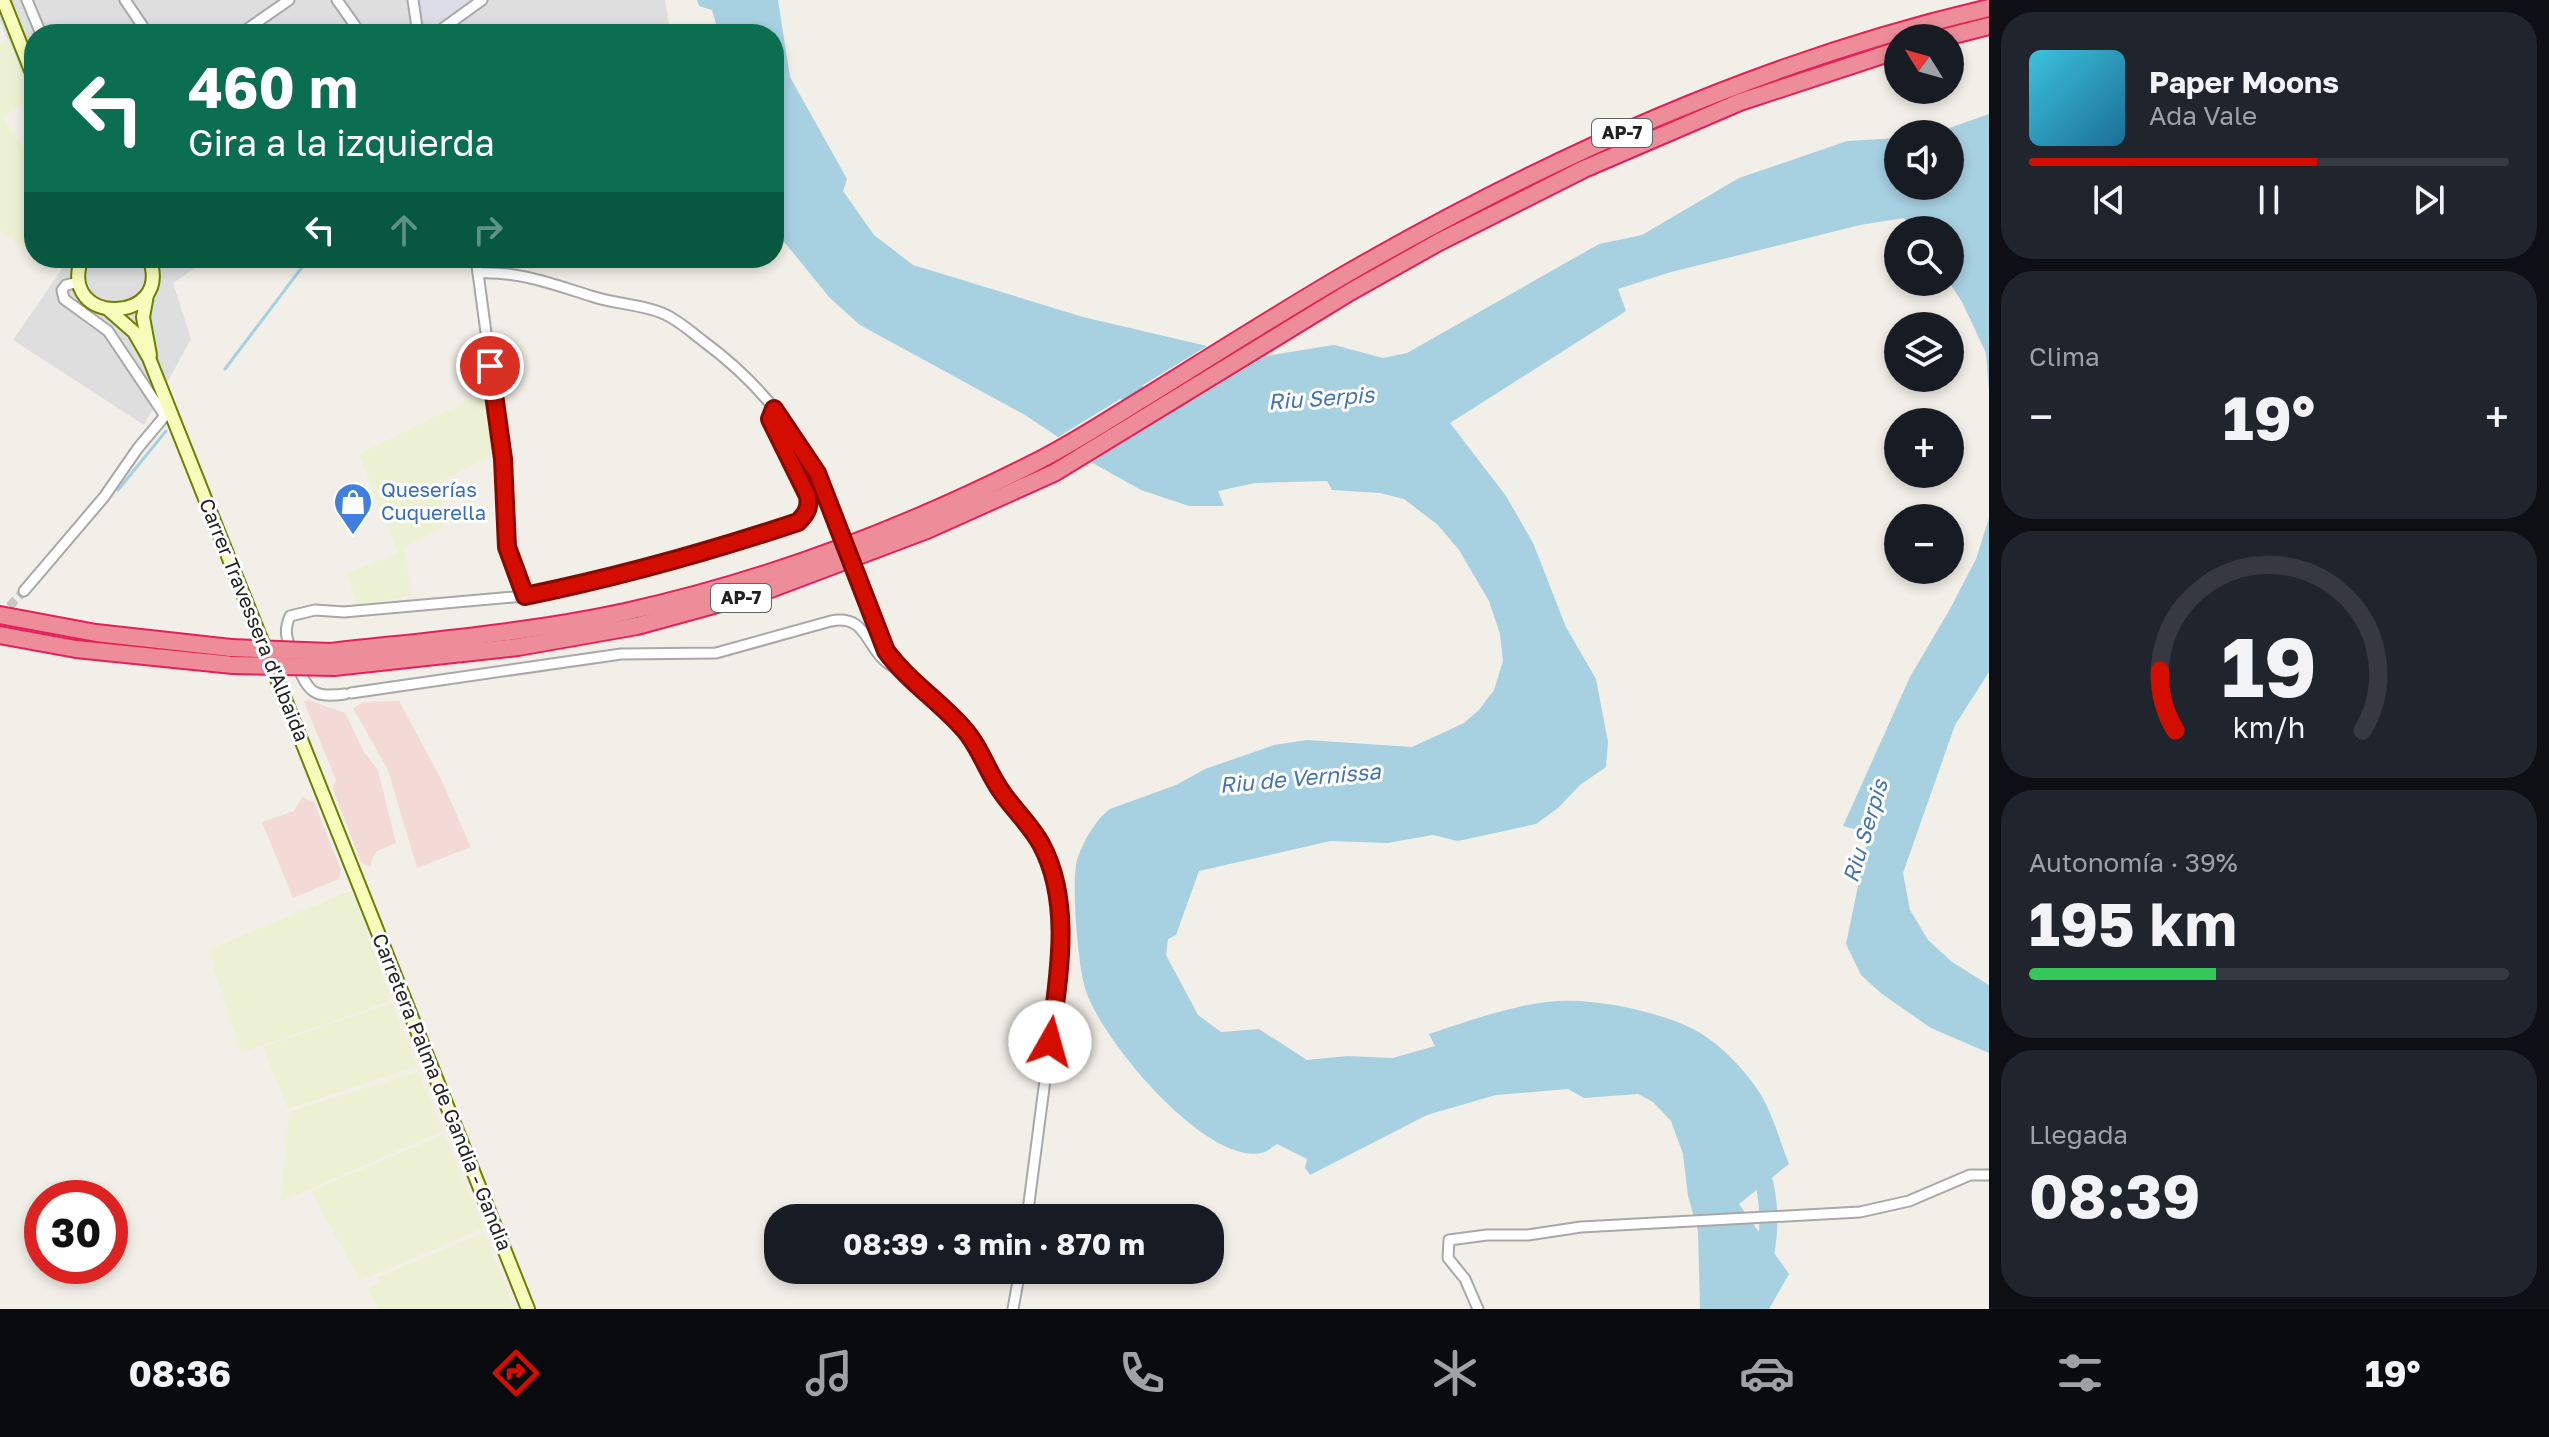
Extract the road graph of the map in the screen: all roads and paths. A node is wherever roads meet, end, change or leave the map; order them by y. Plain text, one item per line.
1 (3, 0) edge
2 (11, 0) edge
3 (27, 0) edge
4 (125, 0) edge
5 (289, 0) edge
6 (337, 0) edge
7 (413, 0) edge
8 (482, 0) edge
9 (1989, 8) edge
10 (37, 24) edge
11 (141, 24) edge
12 (254, 24) edge
13 (354, 24) edge
14 (417, 24) edge
15 (449, 24) edge
16 (1989, 26) edge
17 (24, 32) edge
18 (1964, 32) edge
19 (24, 53) edge
20 (1884, 55) edge
21 (79, 268) edge
22 (152, 268) edge
23 (477, 268) edge
24 (478, 273) junction
25 (79, 282) junction
26 (147, 293) junction
27 (109, 310) junction
28 (149, 358) junction
29 (774, 409) junction
30 (167, 413) junction
31 (24, 591) tunnel mouth
32 (525, 596) junction
33 (0, 615) edge
34 (0, 635) edge
35 (232, 657) junction
36 (332, 660) junction
37 (900, 670) junction
38 (358, 882) joint
39 (1989, 1175) edge
40 (1029, 1204) edge
41 (1017, 1284) edge
42 (528, 1307) edge
43 (1013, 1309) edge
44 (1478, 1309) edge

1 - 19 main road
2 - 17 main road
3 - 10 street
4 - 11 street
5 - 12 street
6 - 13 street
7 - 14 street
8 - 15 street
9 - 36 highway, AP-7
16 - 18 highway
20 - 36 highway, AP-7
21 - 25 main road
22 - 26 main road, Carrer Travessera d'Albaida
23 - 24 street
24 - 29 street
24 - 32 street
25 - 27 main road, Carrer Travessera d'Albaida
25 - 30 street
26 - 27 main road
26 - 28 main road, Carrer Travessera d'Albaida
27 - 28 main road, Carrer Travessera d'Albaida
28 - 30 main road, Carrer Travessera d'Albaida
29 - 32 street
29 - 37 street, bridge
30 - 31 street
30 - 38 main road, Carrer Travessera d'Albaida
32 - 37 street
33 - 35 highway, AP-7
34 - 35 highway, AP-7
35 - 36 highway, AP-7, bridge
37 - 40 street
38 - 42 main road, Carretera Palma de Gandia - Gandia
39 - 44 street
41 - 43 street

